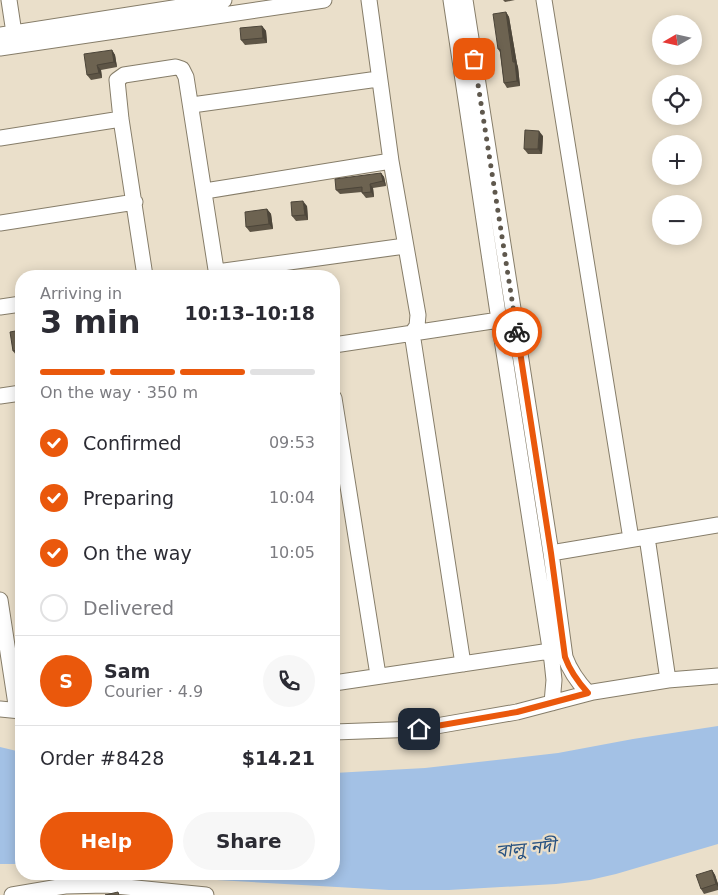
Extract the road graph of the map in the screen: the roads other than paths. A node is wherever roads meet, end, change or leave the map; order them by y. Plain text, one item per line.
1 (9, 0) edge
2 (224, 0) edge
3 (324, 0) edge
4 (369, 0) edge
5 (451, 0) edge
6 (465, 0) edge
7 (544, 0) edge
8 (199, 2) edge
9 (7, 34) edge
10 (0, 48) edge
11 (378, 79) junction
12 (192, 105) junction
13 (121, 119) junction
14 (0, 138) edge
15 (391, 161) junction
16 (205, 191) junction
17 (135, 202) junction
18 (0, 223) edge
19 (405, 246) junction
20 (144, 270) edge
21 (216, 270) edge
22 (244, 270) edge
23 (15, 305) edge
24 (0, 307) edge
25 (499, 320) junction
26 (412, 333) junction
27 (340, 344) edge
28 (15, 393) edge
29 (0, 396) edge
30 (340, 436) edge
31 (718, 525) edge
32 (647, 537) junction
33 (632, 539) junction
34 (551, 553) junction
35 (0, 600) edge
36 (550, 650) junction
37 (463, 664) junction
38 (378, 675) junction
39 (718, 676) edge
40 (668, 680) junction
41 (340, 682) edge
42 (15, 688) edge
43 (588, 693) junction
44 (552, 703) junction
45 (0, 709) edge
46 (15, 711) edge
47 (340, 732) edge
48 (12, 895) edge
49 (206, 895) edge

1 - 9 street
2 - 8 street
3 - 10 street
4 - 11 street
5 - 25 street
6 - 34 street
7 - 33 street
8 - 9 street
11 - 12 street
11 - 15 street
12 - 13 street
12 - 16 street
13 - 14 street
13 - 17 street
15 - 16 street
15 - 19 street
16 - 21 street
17 - 18 street
17 - 20 street
19 - 22 street
19 - 26 street
23 - 24 street
25 - 26 street
25 - 36 street
26 - 27 street
26 - 37 street
28 - 29 street
30 - 38 street
31 - 32 street
32 - 33 street
32 - 40 street
33 - 34 street
34 - 43 street
35 - 42 street
36 - 37 street
36 - 44 street
37 - 38 street
38 - 41 street
39 - 40 street
40 - 43 street
43 - 44 street
44 - 47 street
45 - 46 street
48 - 49 street

